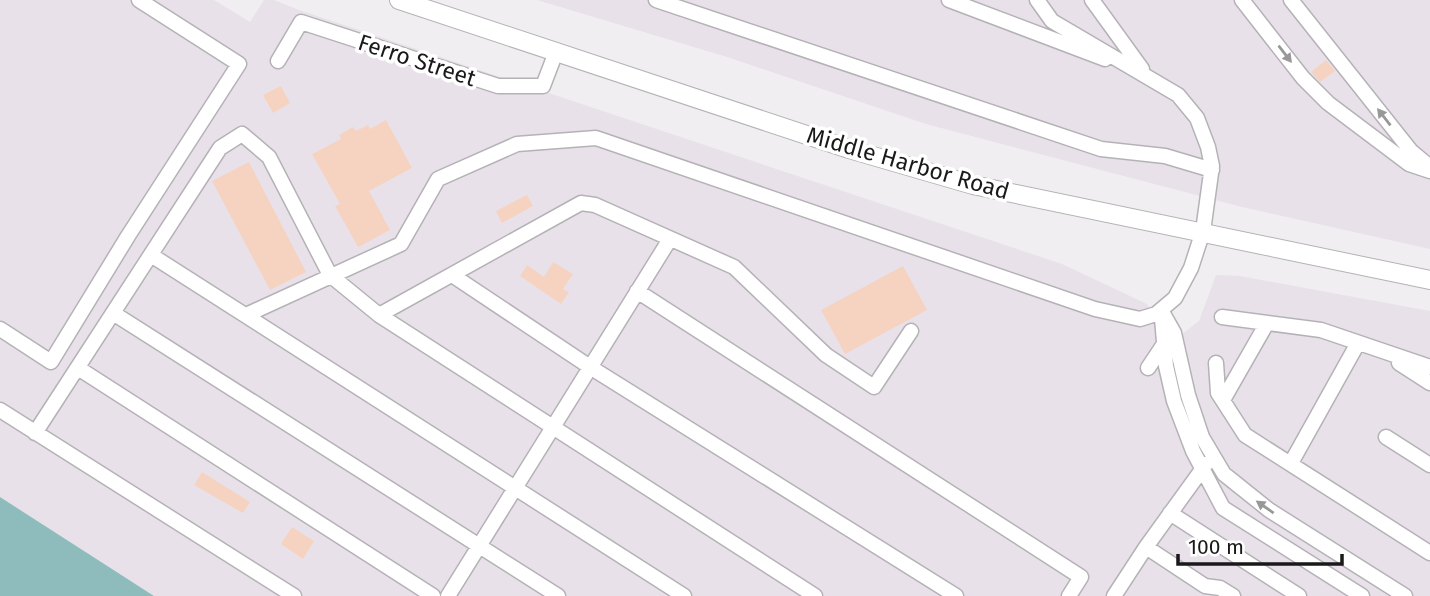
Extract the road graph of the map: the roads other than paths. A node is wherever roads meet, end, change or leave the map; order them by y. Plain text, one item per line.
1 (139, 0) edge
2 (398, 0) edge
3 (656, 0) edge
4 (949, 0) edge
5 (1037, 0) edge
6 (1092, 0) edge
7 (1242, 0) edge
8 (1291, 0) edge
9 (556, 52) junction
10 (278, 61) dead end
11 (1146, 75) junction
12 (1430, 169) edge
13 (1212, 170) junction
14 (1203, 231) junction
15 (670, 239) junction
16 (151, 254) junction
17 (330, 275) junction
18 (452, 275) junction
19 (1430, 280) edge
20 (637, 291) junction
21 (1161, 310) junction
22 (113, 313) junction
23 (246, 315) junction
24 (379, 315) junction
25 (1222, 317) dead end
26 (1267, 323) junction
27 (0, 329) edge
28 (911, 331) dead end
29 (1357, 343) junction
30 (1164, 344) junction
31 (1381, 351) junction
32 (1216, 363) dead end
33 (590, 367) junction
34 (1430, 367) edge
35 (78, 368) junction
36 (1148, 369) dead end
37 (1430, 383) edge
38 (1223, 400) junction
39 (0, 410) edge
40 (553, 427) junction
41 (36, 433) junction
42 (1386, 437) dead end
43 (1207, 463) junction
44 (1291, 463) junction
45 (1430, 465) edge
46 (516, 487) junction
47 (1170, 513) junction
48 (479, 547) junction
49 (1146, 547) junction
50 (1430, 553) edge
51 (294, 596) edge
52 (433, 596) edge
53 (448, 596) edge
54 (558, 596) edge
55 (684, 596) edge
56 (815, 596) edge
57 (956, 596) edge
58 (1069, 596) edge
59 (1114, 596) edge
60 (1233, 596) edge
61 (1299, 596) edge
62 (1363, 596) edge
63 (1405, 596) edge

1 - 27 street
2 - 9 main road, Middle Harbor Road
3 - 13 street
4 - 11 street
5 - 11 street
6 - 11 street
7 -> 12 street
12 -> 8 street
9 - 10 street, Ferro Street
9 - 14 main road, Middle Harbor Road
11 - 13 street
13 - 14 street
14 - 19 main road, Middle Harbor Road
14 - 21 street
15 - 18 street
15 - 20 street
15 - 28 street
16 - 17 street
16 - 22 street
16 - 23 street
17 - 21 street
17 - 23 street
17 - 24 street
18 - 24 street
18 - 33 street
20 - 33 street
20 - 58 street
21 - 30 street
21 - 43 street
22 - 35 street
22 - 48 street
23 - 46 street
24 - 40 street
25 - 26 street
26 - 29 street
26 - 38 street
29 - 31 street
29 - 44 street
30 - 36 street
30 - 43 street
31 - 34 street
31 - 37 street
32 - 38 street
33 - 40 street
33 - 57 street
35 - 41 street
35 - 52 street
38 - 44 street
39 - 41 street
40 - 46 street
40 - 56 street
41 - 51 street
42 - 45 street
43 - 47 street
43 - 62 street
63 -> 43 street
44 - 50 street
46 - 48 street
46 - 55 street
47 - 49 street
47 - 61 street
48 - 53 street
48 - 54 street
49 - 59 street
49 - 60 street

